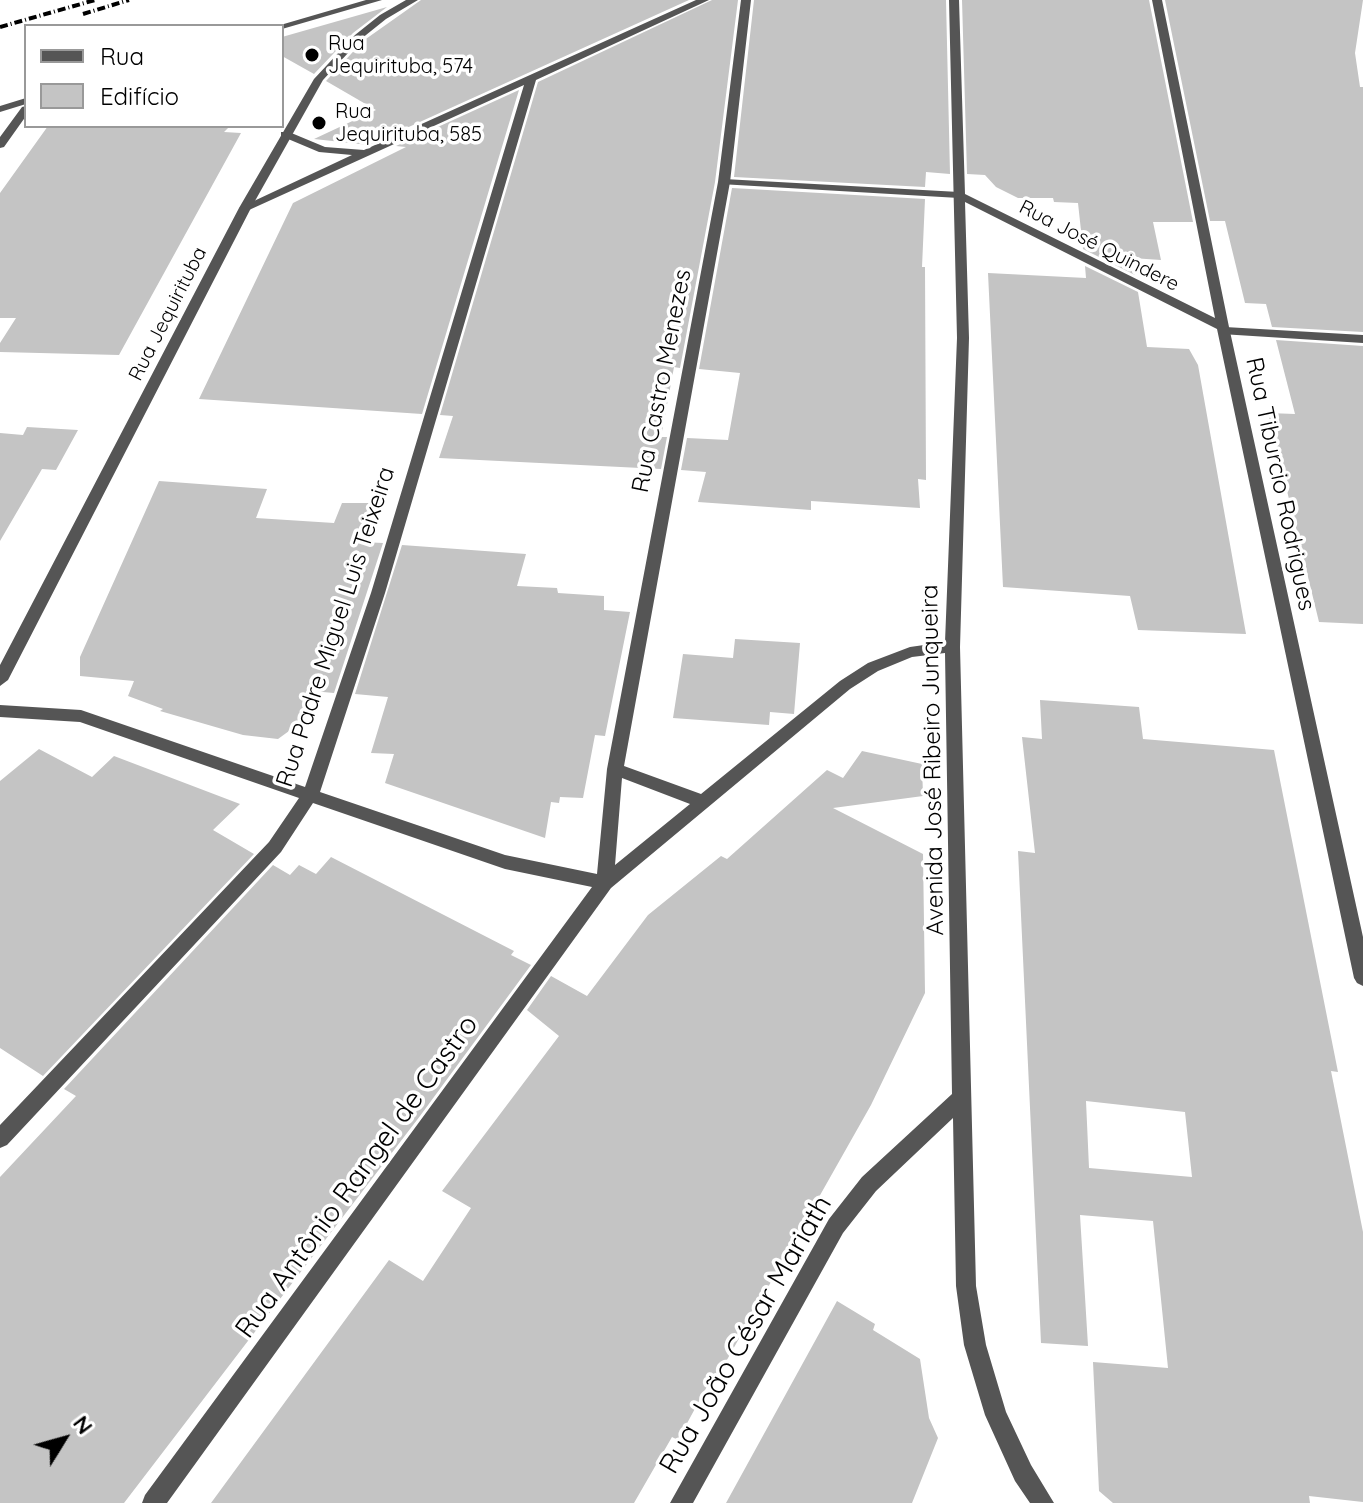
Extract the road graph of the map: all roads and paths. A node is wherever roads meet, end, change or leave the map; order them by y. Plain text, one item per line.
1 (377, 0) edge
2 (413, 0) edge
3 (704, 0) edge
4 (746, 0) edge
5 (954, 0) edge
6 (1157, 0) edge
7 (335, 11) junction
8 (383, 17) junction
9 (284, 25) edge
10 (531, 79) junction
11 (24, 102) edge
12 (0, 109) edge
13 (24, 112) edge
14 (285, 134) junction
15 (0, 145) edge
16 (364, 153) junction
17 (724, 182) junction
18 (959, 195) junction
19 (245, 208) junction
20 (1224, 329) junction
21 (1363, 339) edge
22 (952, 647) junction
23 (0, 680) edge
24 (0, 711) edge
25 (615, 769) junction
26 (311, 793) junction
27 (703, 802) junction
28 (605, 883) junction
29 (1363, 978) edge
30 (963, 1096) junction
31 (0, 1139) edge
32 (153, 1503) edge
33 (681, 1503) edge
34 (1043, 1503) edge

1 - 7 street
2 - 8 street, Rua Jequirituba
3 - 10 street
4 - 17 street, Rua Castro Menezes
5 - 18 street, Avenida José Ribeiro Junqueira
6 - 20 street, Rua Tiburcio Rodrigues
7 - 8 street
7 - 9 street
8 - 14 street, Rua Jequirituba
10 - 16 street
10 - 26 street, Rua Padre Miguel Luis Teixeira
11 - 12 street
13 - 15 street
14 - 16 street
14 - 19 street, Rua Jequirituba
16 - 19 street
17 - 18 street
17 - 25 street, Rua Castro Menezes
18 - 20 street, Rua José Quindere
18 - 22 street, Avenida José Ribeiro Junqueira
19 - 23 street, Rua Jequirituba
20 - 21 street
20 - 29 street, Rua Tiburcio Rodrigues
22 - 27 street, Rua Antônio Rangel de Castro
22 - 30 street, Avenida José Ribeiro Junqueira
24 - 26 street
25 - 27 street
25 - 28 street, Rua Castro Menezes
26 - 28 street
26 - 31 street, Rua Padre Miguel Luis Teixeira
27 - 28 street, Rua Antônio Rangel de Castro
28 - 32 street, Rua Antônio Rangel de Castro
30 - 33 street, Rua João César Mariath
30 - 34 street, Avenida José Ribeiro Junqueira

